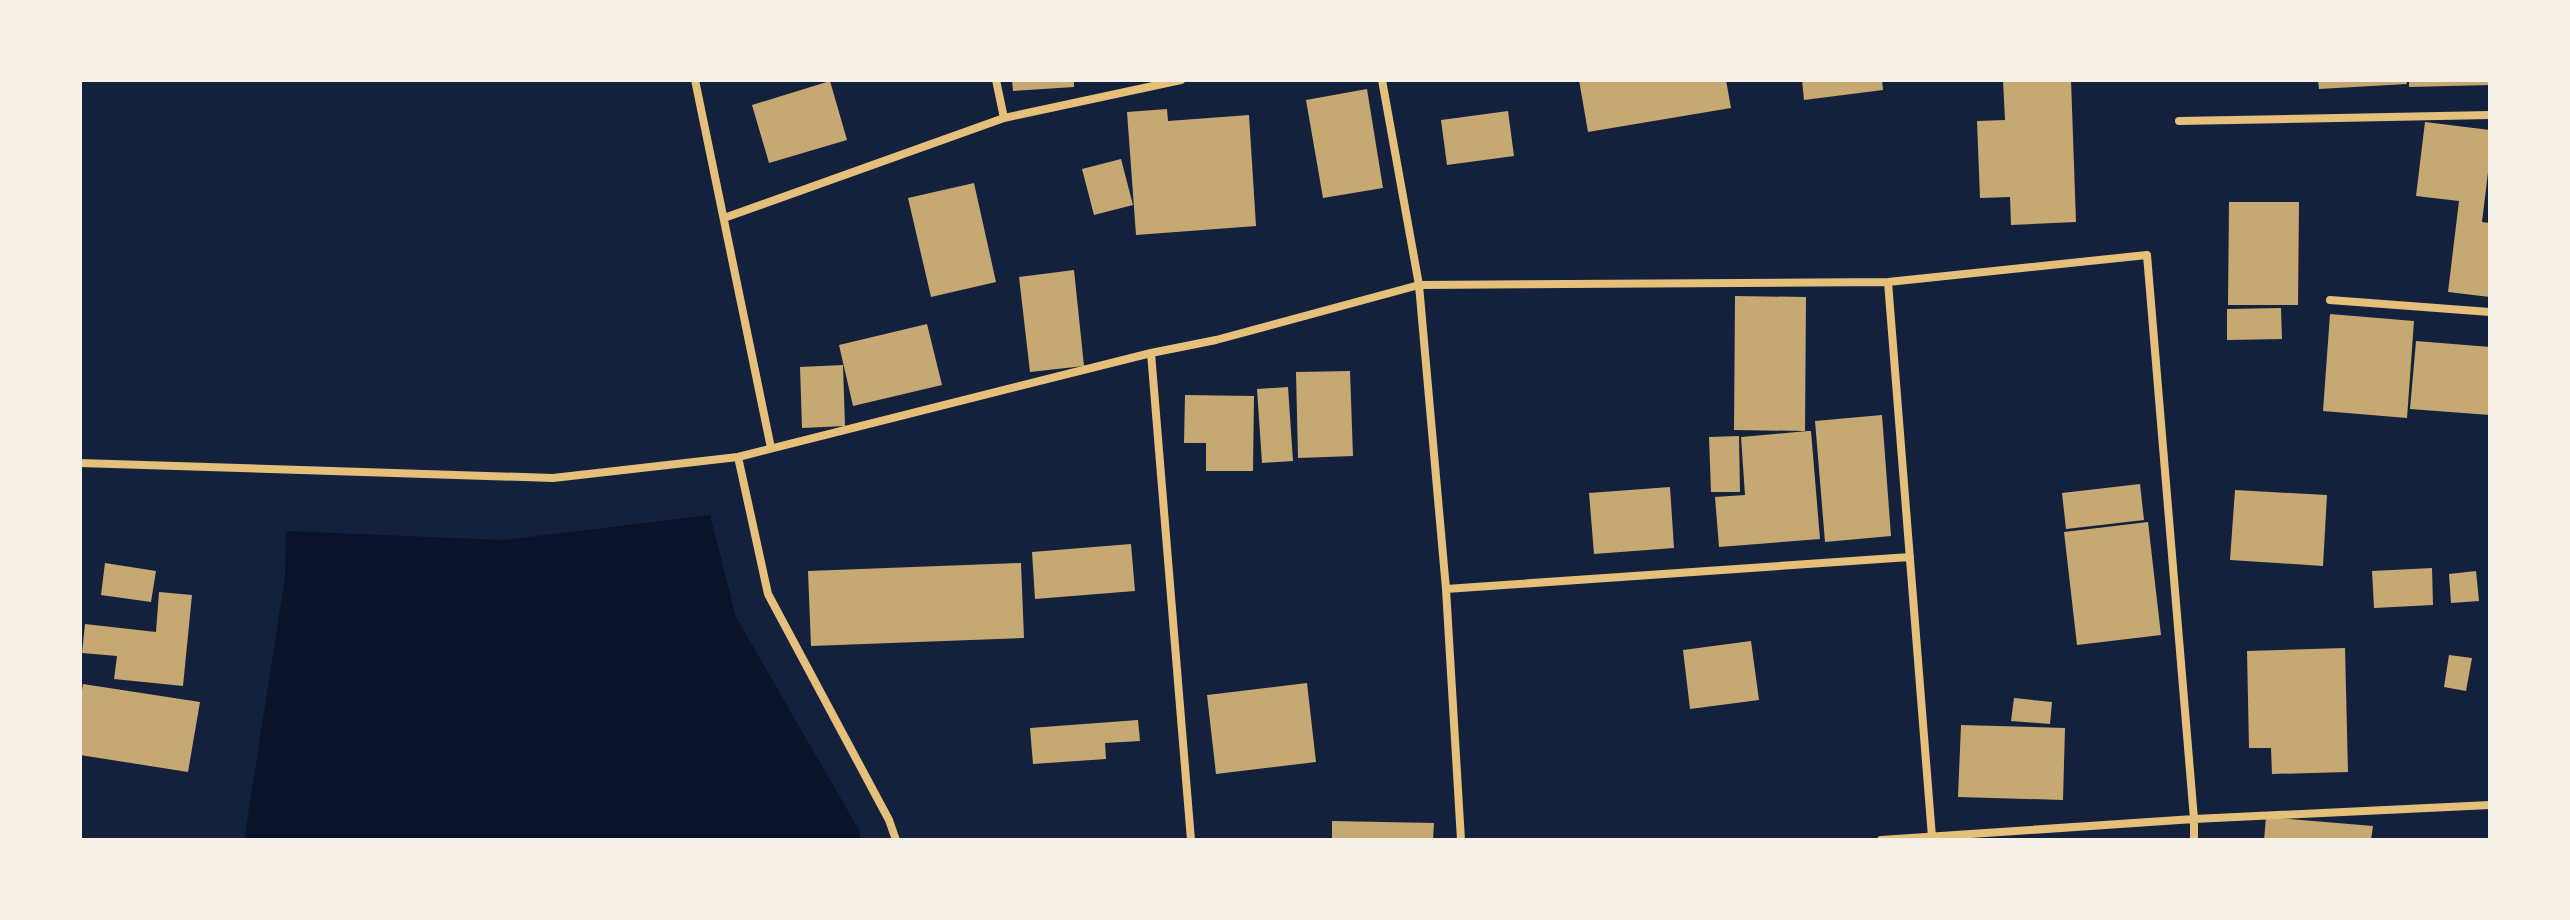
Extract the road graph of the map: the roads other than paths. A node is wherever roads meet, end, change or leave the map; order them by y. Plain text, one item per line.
1 (695, 80) edge
2 (996, 80) edge
3 (1181, 80) edge
4 (1382, 80) edge
5 (1150, 83) edge
6 (2490, 115) edge
7 (1004, 118) junction
8 (2179, 121) dead end
9 (724, 218) junction
10 (1888, 282) junction
11 (1419, 285) junction
12 (2330, 300) dead end
13 (2490, 312) edge
14 (1151, 353) junction
15 (771, 448) junction
16 (738, 457) junction
17 (80, 463) edge
18 (1910, 557) junction
19 (1446, 589) junction
20 (2490, 805) edge
21 (2194, 819) junction
22 (1932, 837) junction
23 (896, 840) edge
24 (1191, 840) edge
25 (1461, 840) edge
26 (1881, 840) edge
27 (2194, 840) edge

1 - 9 street
2 - 7 street
3 - 5 street
4 - 11 street
5 - 7 street
6 - 8 street
7 - 9 street
9 - 15 street
10 - 11 street
10 - 18 street
10 - 21 street
11 - 14 street
11 - 19 street
12 - 13 street
14 - 15 street
14 - 24 street
15 - 16 street
16 - 17 street
16 - 23 street
18 - 19 street
18 - 22 street
19 - 25 street
20 - 21 street
21 - 22 street
21 - 27 street
22 - 26 street

